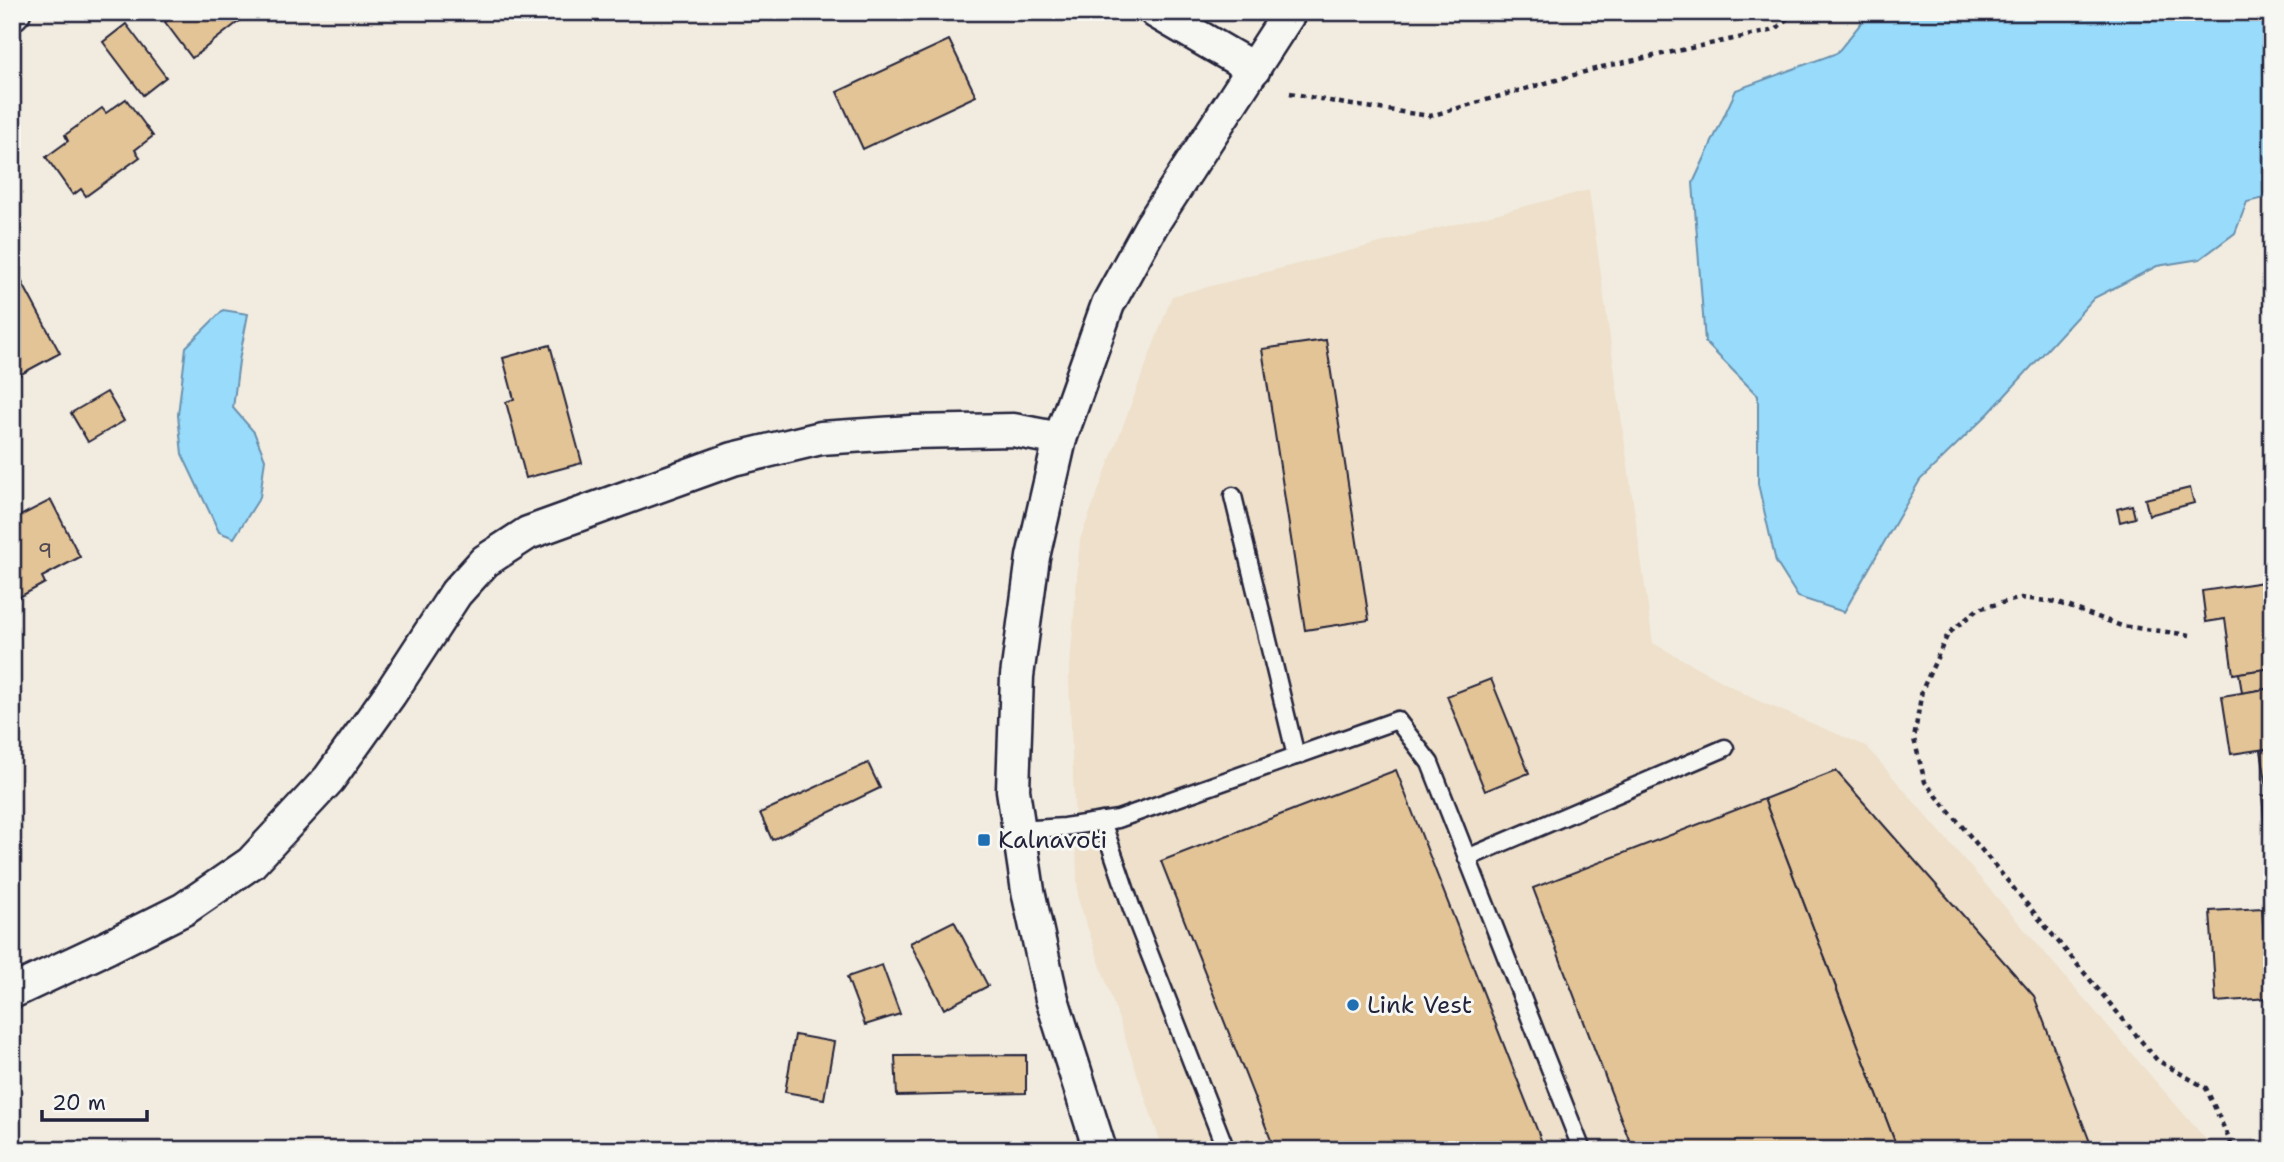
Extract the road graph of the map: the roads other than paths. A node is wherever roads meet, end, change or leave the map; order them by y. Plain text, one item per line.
1 (1156, 12) edge
2 (1290, 12) edge
3 (1254, 69) junction
4 (1060, 439) junction
5 (1233, 496) dead end
6 (1725, 748) dead end
7 (1296, 756) junction
8 (1102, 821) junction
9 (1019, 830) junction
10 (1467, 858) junction
11 (12, 992) edge
12 (1100, 1150) edge
13 (1226, 1150) edge
14 (1582, 1150) edge

1 - 3 street
2 - 3 street
3 - 4 street
4 - 9 street
4 - 11 street
5 - 7 lane
6 - 10 lane
7 - 8 lane
7 - 10 lane
8 - 9 lane
8 - 13 lane
9 - 12 street
10 - 14 lane

